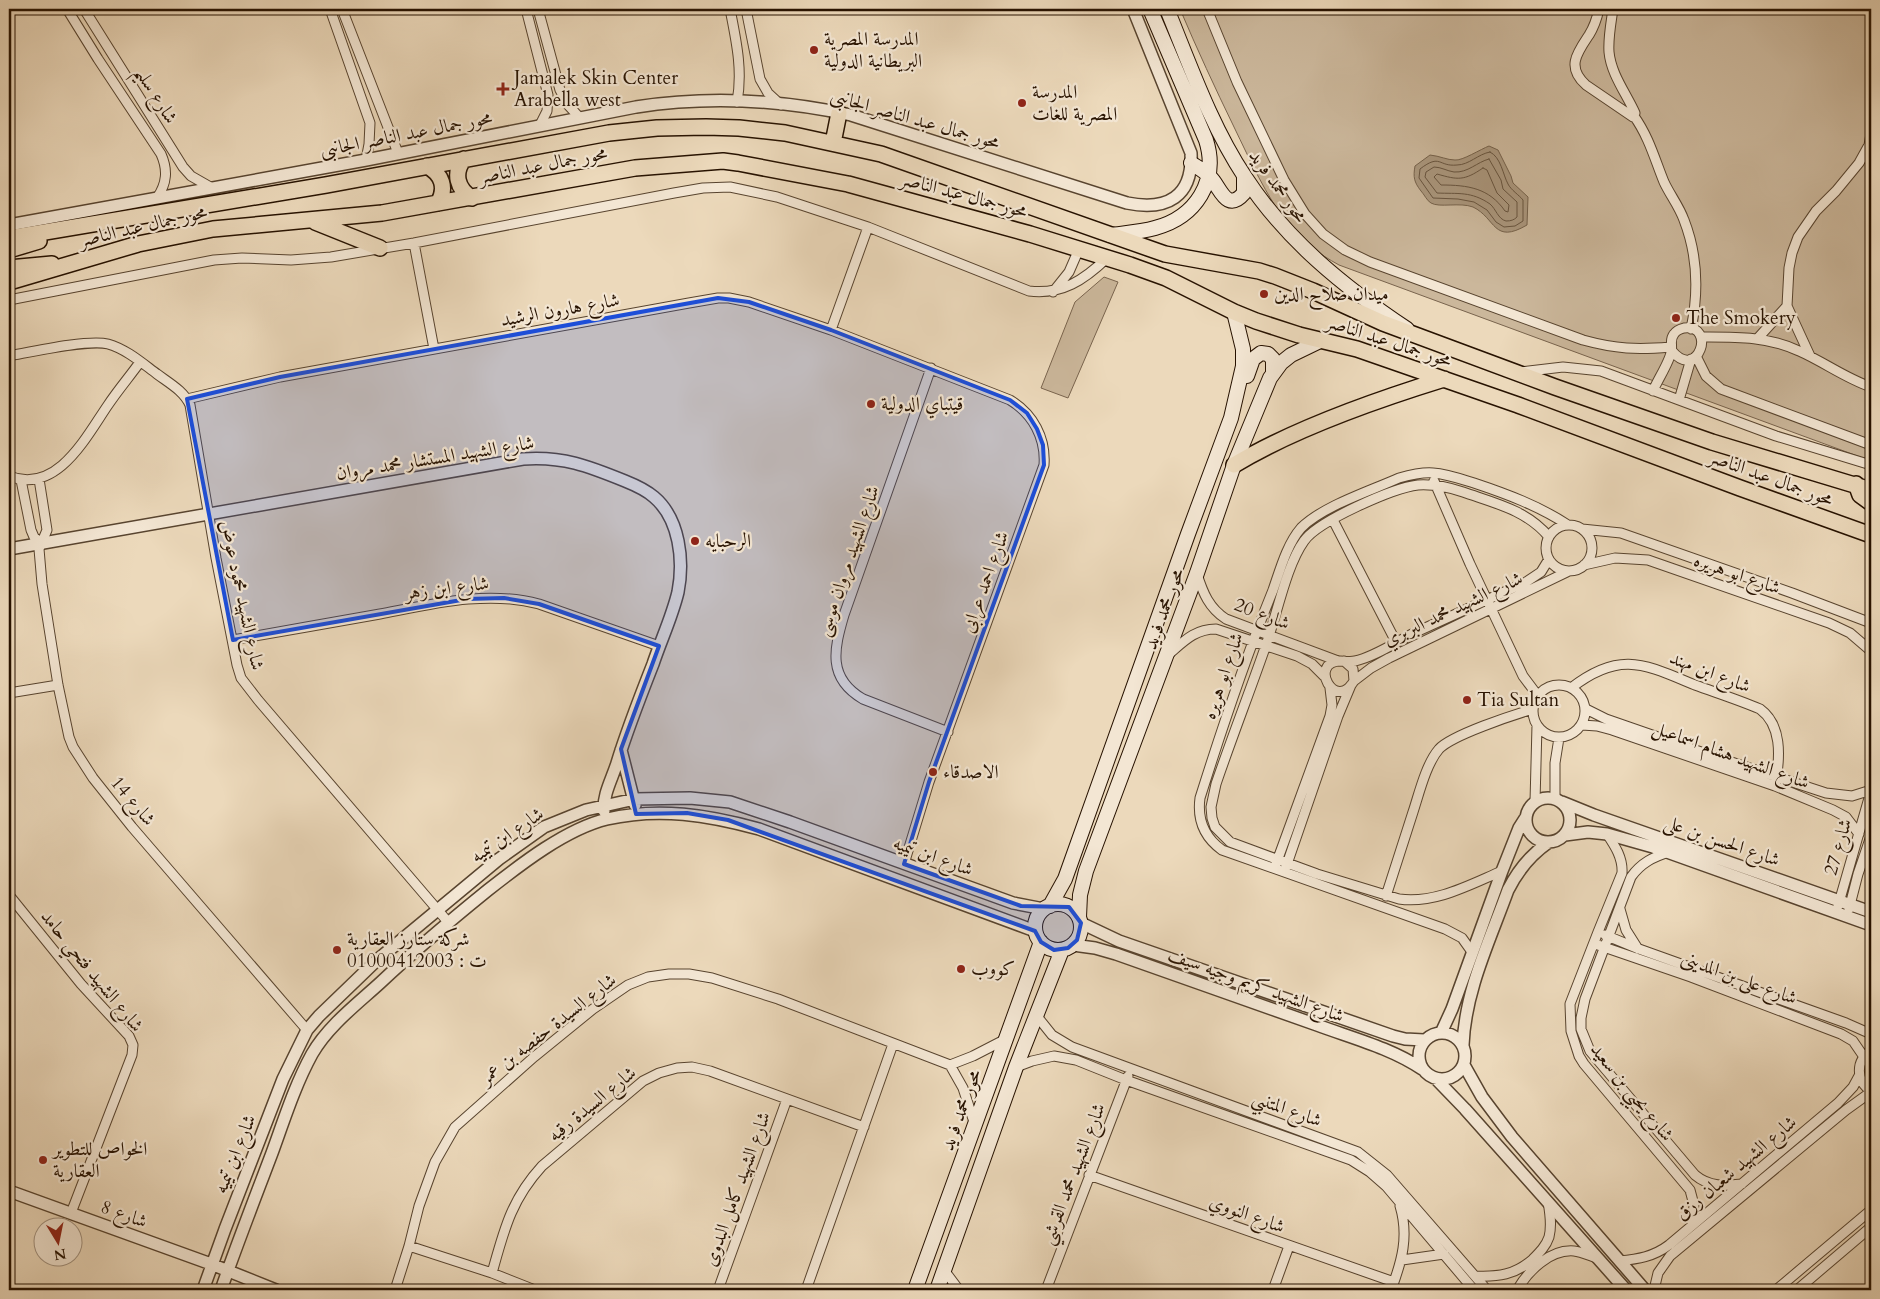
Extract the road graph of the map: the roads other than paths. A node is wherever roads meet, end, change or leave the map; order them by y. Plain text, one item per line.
1 (84, 9) edge
2 (330, 9) edge
3 (342, 9) edge
4 (526, 9) edge
5 (538, 9) edge
6 (730, 9) edge
7 (746, 9) edge
8 (1133, 9) edge
9 (1150, 9) edge
10 (1167, 9) edge
11 (1207, 9) edge
12 (1599, 9) edge
13 (1613, 9) edge
14 (69, 13) edge
15 (543, 29) junction
16 (533, 31) junction
17 (753, 47) junction
18 (738, 50) junction
19 (110, 52) junction
20 (98, 59) junction
21 (364, 68) junction
22 (353, 72) junction
23 (737, 102) junction
24 (781, 105) junction
25 (143, 106) junction
26 (133, 112) junction
27 (839, 113) junction
28 (1634, 116) junction
29 (580, 118) junction
30 (540, 125) junction
31 (1871, 134) edge
32 (833, 143) junction
33 (398, 153) junction
34 (464, 159) junction
35 (366, 160) junction
36 (1191, 163) junction
37 (427, 166) junction
38 (1209, 175) junction
39 (1244, 176) junction
40 (212, 189) junction
41 (157, 198) junction
42 (472, 198) junction
43 (438, 203) junction
44 (311, 220) junction
45 (9, 225) edge
46 (868, 227) junction
47 (68, 228) junction
48 (1108, 235) junction
49 (9, 238) edge
50 (414, 243) junction
51 (380, 248) junction
52 (1079, 249) junction
53 (9, 250) edge
54 (1107, 258) junction
55 (66, 264) junction
56 (9, 268) edge
57 (9, 282) edge
58 (1053, 292) junction
59 (9, 300) edge
60 (1787, 306) junction
61 (1234, 312) junction
62 (1692, 329) junction
63 (831, 330) junction
64 (1420, 337) junction
65 (1701, 337) junction
66 (1758, 338) junction
67 (1322, 340) junction
68 (434, 349) junction
69 (1671, 349) junction
70 (9, 356) edge
71 (1810, 356) junction
72 (1694, 358) junction
73 (140, 362) junction
74 (931, 368) junction
75 (1273, 372) junction
76 (1519, 372) junction
77 (1444, 379) junction
78 (1239, 385) junction
79 (1871, 387) edge
80 (1653, 391) junction
81 (187, 399) junction
82 (1679, 400) junction
83 (1871, 445) edge
84 (1234, 465) junction
85 (1871, 465) edge
86 (1432, 473) junction
87 (9, 476) edge
88 (38, 479) junction
89 (21, 480) junction
90 (1856, 484) junction
91 (1435, 485) junction
92 (1871, 490) edge
93 (1871, 504) edge
94 (209, 514) junction
95 (1333, 520) junction
96 (1568, 525) junction
97 (1582, 529) junction
98 (1868, 532) edge
99 (1549, 537) junction
100 (41, 543) junction
101 (9, 549) edge
102 (1548, 559) junction
103 (1584, 565) junction
104 (1569, 571) junction
105 (1197, 573) junction
106 (1487, 600) junction
107 (1492, 609) junction
108 (1871, 623) edge
109 (1257, 630) junction
110 (1270, 635) junction
111 (233, 640) junction
112 (1252, 640) junction
113 (1396, 642) junction
114 (1266, 645) junction
115 (659, 646) junction
116 (1871, 652) edge
117 (1166, 656) junction
118 (1341, 661) junction
119 (1324, 676) junction
120 (1352, 683) junction
121 (58, 685) junction
122 (1330, 688) junction
123 (1571, 688) junction
124 (9, 693) edge
125 (1538, 696) junction
126 (1533, 709) junction
127 (1586, 709) junction
128 (1536, 725) junction
129 (1582, 725) junction
130 (948, 732) junction
131 (1560, 738) junction
132 (621, 749) junction
133 (1776, 782) junction
134 (1871, 790) edge
135 (635, 800) junction
136 (1558, 800) junction
137 (1535, 802) junction
138 (604, 805) junction
139 (636, 814) junction
140 (1526, 817) junction
141 (605, 820) junction
142 (1565, 834) junction
143 (1607, 834) junction
144 (1859, 834) junction
145 (1871, 836) edge
146 (1548, 842) junction
147 (1670, 852) junction
148 (904, 864) junction
149 (1276, 864) junction
150 (1286, 868) junction
151 (1848, 870) junction
152 (1502, 871) junction
153 (1858, 874) junction
154 (9, 895) edge
155 (1386, 896) junction
156 (1845, 902) junction
157 (1047, 908) junction
158 (1620, 908) junction
159 (437, 910) junction
160 (1871, 912) edge
161 (1841, 914) junction
162 (1080, 920) junction
163 (448, 922) junction
164 (1871, 925) edge
165 (1598, 932) junction
166 (1038, 936) junction
167 (1609, 936) junction
168 (1593, 943) junction
169 (1068, 947) junction
170 (1604, 948) junction
171 (1639, 949) junction
172 (1472, 952) junction
173 (1036, 1015) junction
174 (319, 1016) junction
175 (333, 1028) junction
176 (305, 1033) junction
177 (1441, 1033) junction
178 (1871, 1034) edge
179 (1007, 1039) junction
180 (1424, 1040) junction
181 (893, 1044) junction
182 (1463, 1045) junction
183 (317, 1046) junction
184 (1871, 1051) edge
185 (1864, 1057) junction
186 (950, 1065) junction
187 (1464, 1065) junction
188 (1016, 1068) junction
189 (1130, 1068) junction
190 (1422, 1069) junction
191 (1859, 1076) junction
192 (1436, 1079) junction
193 (1126, 1080) junction
194 (1871, 1092) edge
195 (787, 1099) junction
196 (975, 1125) junction
197 (864, 1127) junction
198 (1089, 1175) junction
199 (1742, 1184) junction
200 (9, 1191) edge
201 (1399, 1202) junction
202 (1548, 1202) junction
203 (1719, 1209) junction
204 (1871, 1210) edge
205 (71, 1213) junction
206 (1692, 1225) junction
207 (1871, 1227) edge
208 (409, 1246) junction
209 (1289, 1246) junction
210 (1444, 1254) junction
211 (1598, 1258) junction
212 (1402, 1260) junction
213 (1619, 1261) junction
214 (211, 1264) junction
215 (228, 1270) junction
216 (944, 1270) junction
217 (492, 1273) junction
218 (1475, 1276) junction
219 (1392, 1286) edge
220 (1808, 1286) edge
221 (203, 1290) edge
222 (222, 1290) edge
223 (276, 1290) edge
224 (395, 1290) edge
225 (535, 1290) edge
226 (718, 1290) edge
227 (806, 1290) edge
228 (916, 1290) edge
229 (937, 1290) edge
230 (959, 1290) edge
231 (1046, 1290) edge
232 (1273, 1290) edge
233 (1474, 1290) edge
234 (1487, 1290) edge
235 (1517, 1290) edge
236 (1626, 1290) edge
237 (1646, 1290) edge
238 (1654, 1290) edge
239 (1776, 1290) edge
240 (1797, 1290) edge

1 - 14 street
1 - 19 street, شارع سليم
2 - 22 street
3 - 21 street
4 - 16 street
5 - 15 street
6 - 18 street
7 - 17 street
8 - 36 street
9 - 38 main road
10 - 39 main road, محور محمد فريد
11 - 69 street
12 - 28 street
13 - 28 street
14 - 20 street, شارع سليم
15 - 16 street
15 - 29 street
16 - 30 street
17 - 18 street
17 - 24 street
18 - 23 street
19 - 20 street
19 - 25 street, شارع سليم
20 - 26 street, شارع سليم
21 - 22 street
21 - 33 street
22 - 35 street
23 - 24 street, محور جمال عبد الناصر الجانبى
23 - 29 street, محور جمال عبد الناصر الجانبى
24 - 27 street, محور جمال عبد الناصر الجانبى
25 - 26 street
25 - 40 street, شارع سليم
26 - 41 street, شارع سليم
27 - 32 main road
27 - 36 street, محور جمال عبد الناصر الجانبى
28 - 62 street
29 - 30 street, محور جمال عبد الناصر الجانبى
30 - 33 street, محور جمال عبد الناصر الجانبى
31 - 60 street
32 - 34 main road, محور جمال عبد الناصر
32 - 48 main road, محور جمال عبد الناصر
33 - 35 street, محور جمال عبد الناصر الجانبى
34 - 37 main road, محور جمال عبد الناصر
34 - 42 main road
35 - 40 street, محور جمال عبد الناصر الجانبى
36 - 38 main road
37 - 43 main road
37 - 47 main road, محور جمال عبد الناصر
38 - 39 main road
38 - 48 main road
39 - 64 main road, محور محمد فريد
40 - 41 street, محور جمال عبد الناصر الجانبى
41 - 45 street, محور جمال عبد الناصر الجانبى
42 - 43 main road, محور جمال عبد الناصر
42 - 52 main road, محور جمال عبد الناصر
43 - 44 main road, محور جمال عبد الناصر
44 - 51 main road
44 - 55 main road, محور جمال عبد الناصر
46 - 50 street
46 - 58 street
46 - 63 street
47 - 49 main road, محور جمال عبد الناصر
47 - 53 main road
48 - 64 main road, محور جمال عبد الناصر
50 - 51 street
50 - 68 street
51 - 59 street
52 - 54 main road, محور جمال عبد الناصر
52 - 58 street
54 - 58 street
54 - 61 main road, محور جمال عبد الناصر
55 - 56 main road
55 - 57 main road, محور جمال عبد الناصر
60 - 66 street
60 - 71 street
61 - 67 main road, محور جمال عبد الناصر
61 - 78 main road, محور محمد فريد
62 - 65 street
62 - 69 street
63 - 68 street, شارع هارون الرشيد
63 - 74 street, شارع هارون الرشيد
64 - 76 main road, محور جمال عبد الناصر
65 - 66 street
65 - 72 street
66 - 71 street
67 - 75 main road, محور محمد فريد
67 - 77 main road, محور جمال عبد الناصر
68 - 81 street, شارع هارون الرشيد
69 - 72 street
69 - 80 street
70 - 73 street
71 - 79 street
72 - 82 street
72 - 83 street
73 - 81 street
73 - 88 street
74 - 130 street, شارع احمد عرابى
74 - 130 street, شارع الشهيد مروان موسى
75 - 78 main road
75 - 84 main road, محور محمد فريد
76 - 80 street
76 - 90 main road, محور جمال عبد الناصر
77 - 84 main road
77 - 98 main road, محور جمال عبد الناصر
78 - 157 main road, محور محمد فريد
80 - 82 street
81 - 94 street, شارع الشهيد محمود عوض
82 - 85 street
84 - 105 main road, محور محمد فريد
86 - 91 street
86 - 96 street, شارع ابو هريره
86 - 109 street, شارع ابو هريره
87 - 89 street
88 - 89 street
88 - 100 street, شارع 14
89 - 100 street
90 - 92 main road, محور جمال عبد الناصر
90 - 93 main road
91 - 95 street, شارع ابو هريره
91 - 99 street, شارع ابو هريره
91 - 106 street
94 - 100 street, شارع الشهيد المستشار محمد مروان
94 - 111 street, شارع الشهيد محمود عوض
94 - 115 street, شارع الشهيد المستشار محمد مروان
95 - 110 street, شارع ابو هريره
95 - 113 street
96 - 97 street
96 - 99 street
97 - 103 street
97 - 108 street, شارع ابو هريره
99 - 102 street
100 - 101 street, شارع الشهيد المستشار محمد مروان
100 - 121 street, شارع 14
102 - 104 street
102 - 106 street, شارع الشهيد محمد البربري
103 - 104 street
103 - 116 street, شارع ابو هريره
104 - 107 street, شارع الشهيد محمد البربري
105 - 109 street, شارع 20
105 - 117 main road, محور محمد فريد
106 - 107 street
106 - 113 street, شارع الشهيد محمد البربري
107 - 120 street, شارع الشهيد محمد البربري
107 - 125 street
109 - 110 street, شارع 20
109 - 112 street, شارع ابو هريره
110 - 114 street, شارع ابو هريره
110 - 118 street, شارع 20
111 - 115 street, شارع ابن زهر
111 - 159 street, شارع الشهيد محمود عوض
112 - 114 street, شارع 20
112 - 117 street, شارع 20
112 - 149 street, شارع ابو هريره
113 - 118 street, شارع الشهيد محمد البربري
114 - 119 street, شارع 20
114 - 149 street, شارع ابو هريره
115 - 132 street, شارع الشهيد المستشار محمد مروان
117 - 162 main road, محور محمد فريد
118 - 119 street
118 - 120 street
119 - 122 street
120 - 122 street
120 - 150 street
121 - 124 street
121 - 176 street, شارع 14
122 - 149 street
123 - 125 street
123 - 127 street
123 - 133 street, شارع ابن مهند
125 - 126 street
126 - 128 street
126 - 155 street
127 - 129 street
127 - 133 street, شارع الشهيد هشام اسماعيل
128 - 131 street
128 - 137 street
129 - 131 street
129 - 133 street, شارع الشهيد هشام اسماعيل
130 - 148 street, شارع احمد عرابى
131 - 136 street
132 - 135 street
132 - 138 street, شارع الشهيد المستشار محمد مروان
133 - 134 street, شارع الشهيد هشام اسماعيل
133 - 144 street, شارع الشهيد هشام اسماعيل
134 - 144 street, شارع 27
135 - 138 street, شارع ابن تيميه
135 - 139 street
135 - 148 street, شارع ابن تيميه
136 - 137 street
136 - 142 street
136 - 156 street, شارع الحسن بن على
137 - 140 street
138 - 141 street, شارع الشهيد المستشار محمد مروان
138 - 159 street, شارع ابن تيميه
139 - 141 street, شارع ابن تيميه
139 - 166 street, شارع ابن تيميه
140 - 146 street
140 - 152 street
141 - 163 street, شارع ابن تيميه
142 - 143 street, شارع الحسن بن على
142 - 146 street
143 - 147 street, شارع الحسن بن على
143 - 165 street, شارع يحيي بن سعيد
144 - 151 street, شارع 27
145 - 153 street, شارع 27
146 - 182 street
147 - 158 street, شارع يحيي بن سعيد
147 - 161 street, شارع الحسن بن على
148 - 157 street, شارع ابن تيميه
149 - 150 street, شارع ابو هريره
150 - 155 street, شارع ابو هريره
150 - 172 street, شارع ابو هريره
151 - 153 street
151 - 156 street, شارع 27
152 - 155 street, شارع ابو هريره
152 - 172 street
153 - 156 street, شارع 27
154 - 205 street, شارع الشهيد فتحي حامد
156 - 160 street, شارع الحسن بن على
156 - 161 street, شارع 27
157 - 162 main road
157 - 166 main road
158 - 167 street, شارع يحيي بن سعيد
158 - 171 street
159 - 163 street, شارع الشهيد محمود عوض
159 - 174 street, شارع ابن تيميه
161 - 164 street, شارع الحسن بن على
162 - 169 main road
162 - 180 street, شارع الشهيد كريم وجيه سيف
163 - 175 street, شارع ابن تيميه
165 - 167 street, شارع على بن المدينى
165 - 168 street, شارع يحيي بن سعيد
166 - 169 main road
166 - 179 main road, محور محمد فريد
167 - 170 street, شارع يحيي بن سعيد
167 - 171 street, شارع على بن المدينى
168 - 170 street, شارع على بن المدينى
168 - 206 street, شارع يحيي بن سعيد
169 - 173 main road, محور محمد فريد
169 - 190 street, شارع الشهيد كريم وجيه سيف
170 - 185 street, شارع على بن المدينى
170 - 199 street, شارع يحيي بن سعيد
171 - 178 street, شارع على بن المدينى
172 - 177 street
173 - 188 main road, محور محمد فريد
173 - 189 street, شارع المتنبي
174 - 175 street
174 - 176 street, شارع ابن تيميه
175 - 183 street, شارع ابن تيميه
176 - 183 street
176 - 214 street, شارع ابن تيميه
177 - 180 street
177 - 182 street
179 - 186 street
179 - 196 main road, محور محمد فريد
180 - 190 street
181 - 186 street, شارع السيدة حفصه بن عمر
181 - 197 street
181 - 208 street, شارع السيدة حفصه بن عمر
182 - 187 street
183 - 215 street, شارع ابن تيميه
184 - 185 street
185 - 191 street
186 - 196 street
187 - 192 street
187 - 213 street
188 - 193 street, شارع المتنبي
188 - 216 main road, محور محمد فريد
189 - 193 street, شارع الشهيد محمد القرشي
189 - 218 street, شارع المتنبي
190 - 192 street
191 - 194 street
191 - 199 street, شارع الشهيد شعبان رزق
192 - 202 street
193 - 198 street, شارع الشهيد محمد القرشي
193 - 201 street, شارع المتنبي
194 - 203 street, شارع الشهيد شعبان رزق
195 - 197 street, شارع السيدة رقيه
195 - 217 street, شارع السيدة رقيه
195 - 226 street, شارع الشهيد كامل البدوى
196 - 228 main road, محور محمد فريد
197 - 227 street
198 - 209 street, شارع النووي
198 - 231 street, شارع الشهيد محمد القرشي
199 - 203 street, شارع الشهيد شعبان رزق
200 - 205 street, شارع 8
201 - 210 street, شارع المتنبي
201 - 212 street, شارع النووي
202 - 211 street
202 - 218 street
203 - 206 street, شارع الشهيد شعبان رزق
203 - 238 street, شارع الشهيد شعبان رزق
204 - 239 street
205 - 214 street, شارع 8
206 - 213 street, شارع الشهيد شعبان رزق
207 - 220 street
208 - 217 street
208 - 224 street, شارع السيدة حفصه بن عمر
209 - 219 street, شارع النووي
209 - 232 street
210 - 212 street
210 - 233 street, شارع المتنبي
211 - 235 street
211 - 236 street
212 - 219 street, شارع النووي
213 - 237 street
214 - 215 street, شارع 8
214 - 221 street, شارع ابن تيميه
215 - 222 street, شارع ابن تيميه
215 - 223 street, شارع 8
216 - 229 main road, محور محمد فريد
216 - 230 street
217 - 225 street
218 - 234 street, شارع المتنبي
220 - 240 street

